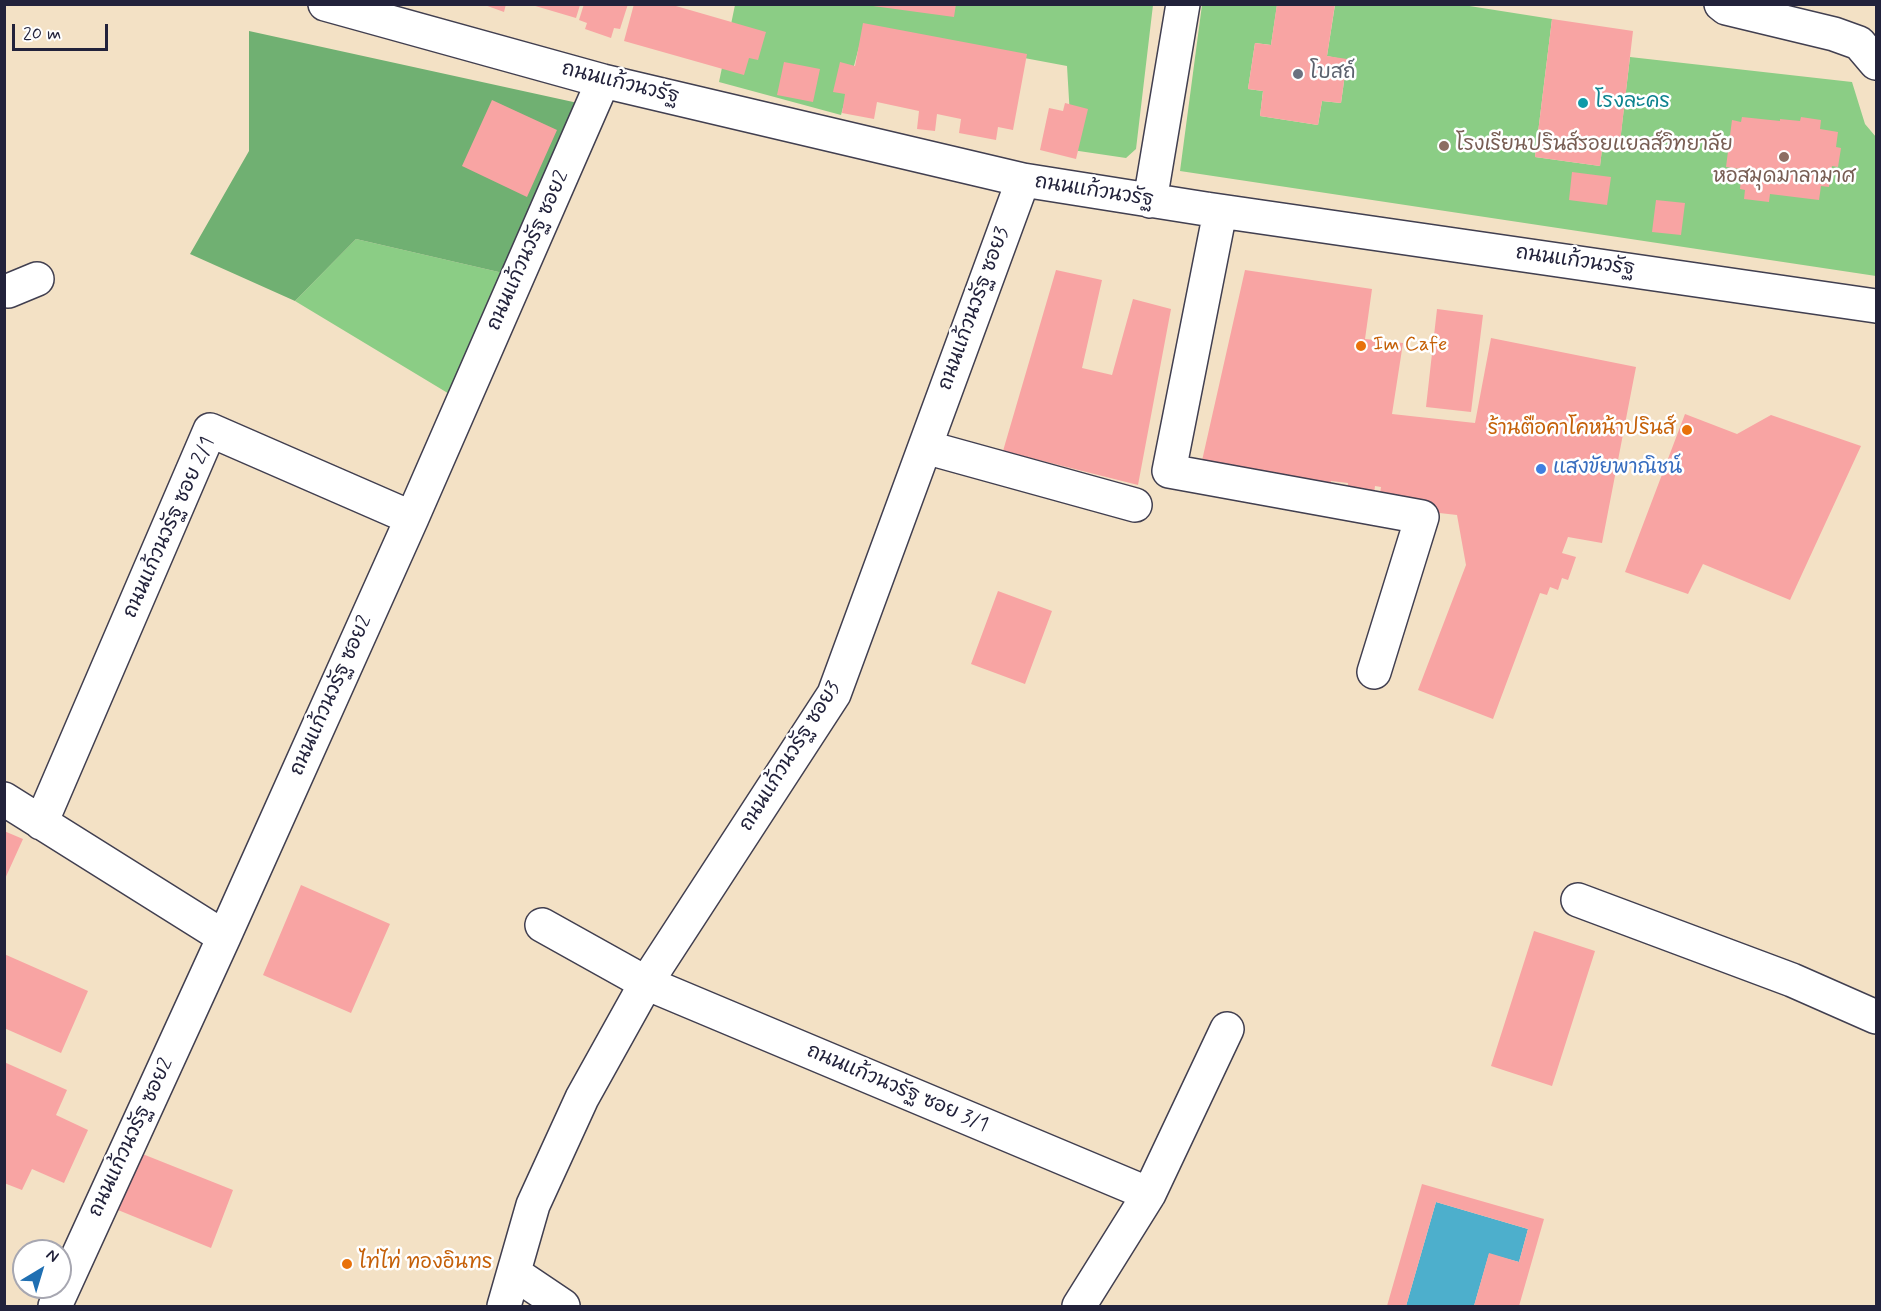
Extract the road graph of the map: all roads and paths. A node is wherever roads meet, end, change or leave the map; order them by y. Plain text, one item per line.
1 (1183, 4) edge
2 (1721, 4) edge
3 (347, 7) edge
4 (1876, 63) edge
5 (603, 81) junction
6 (1023, 180) junction
7 (1150, 201) junction
8 (1206, 209) junction
9 (1876, 306) edge
10 (926, 447) junction
11 (1135, 505) dead end
12 (412, 518) junction
13 (1374, 672) dead end
14 (4, 799) edge
15 (41, 823) junction
16 (1578, 900) dead end
17 (542, 925) dead end
18 (224, 937) junction
19 (646, 983) junction
20 (1876, 1017) edge
21 (1227, 1029) dead end
22 (1149, 1194) junction
23 (514, 1273) junction
24 (55, 1306) edge
25 (504, 1306) edge
26 (563, 1306) edge
27 (1079, 1306) edge

1 - 7 street
2 - 4 street
3 - 5 street, ถนนแก้วนวรัฐ
5 - 6 street, ถนนแก้วนวรัฐ
5 - 12 street, ถนนแก้วนวรัฐ ซอย2
6 - 7 street, ถนนแก้วนวรัฐ
6 - 10 street, ถนนแก้วนวรัฐ ซอย3
7 - 8 street, ถนนแก้วนวรัฐ
8 - 9 street, ถนนแก้วนวรัฐ
8 - 13 street
10 - 11 street
10 - 19 street, ถนนแก้วนวรัฐ ซอย3
12 - 15 street, ถนนแก้วนวรัฐ ซอย 2/1
12 - 18 street, ถนนแก้วนวรัฐ ซอย2
14 - 15 street
15 - 18 street
16 - 20 street
17 - 19 street, ถนนแก้วนวรัฐ ซอย 3/1
18 - 24 street, ถนนแก้วนวรัฐ ซอย2
19 - 22 street, ถนนแก้วนวรัฐ ซอย 3/1
19 - 23 street, ถนนแก้วนวรัฐ ซอย3
21 - 22 street
22 - 27 street
23 - 25 street, ถนนแก้วนวรัฐ ซอย3
23 - 26 street

